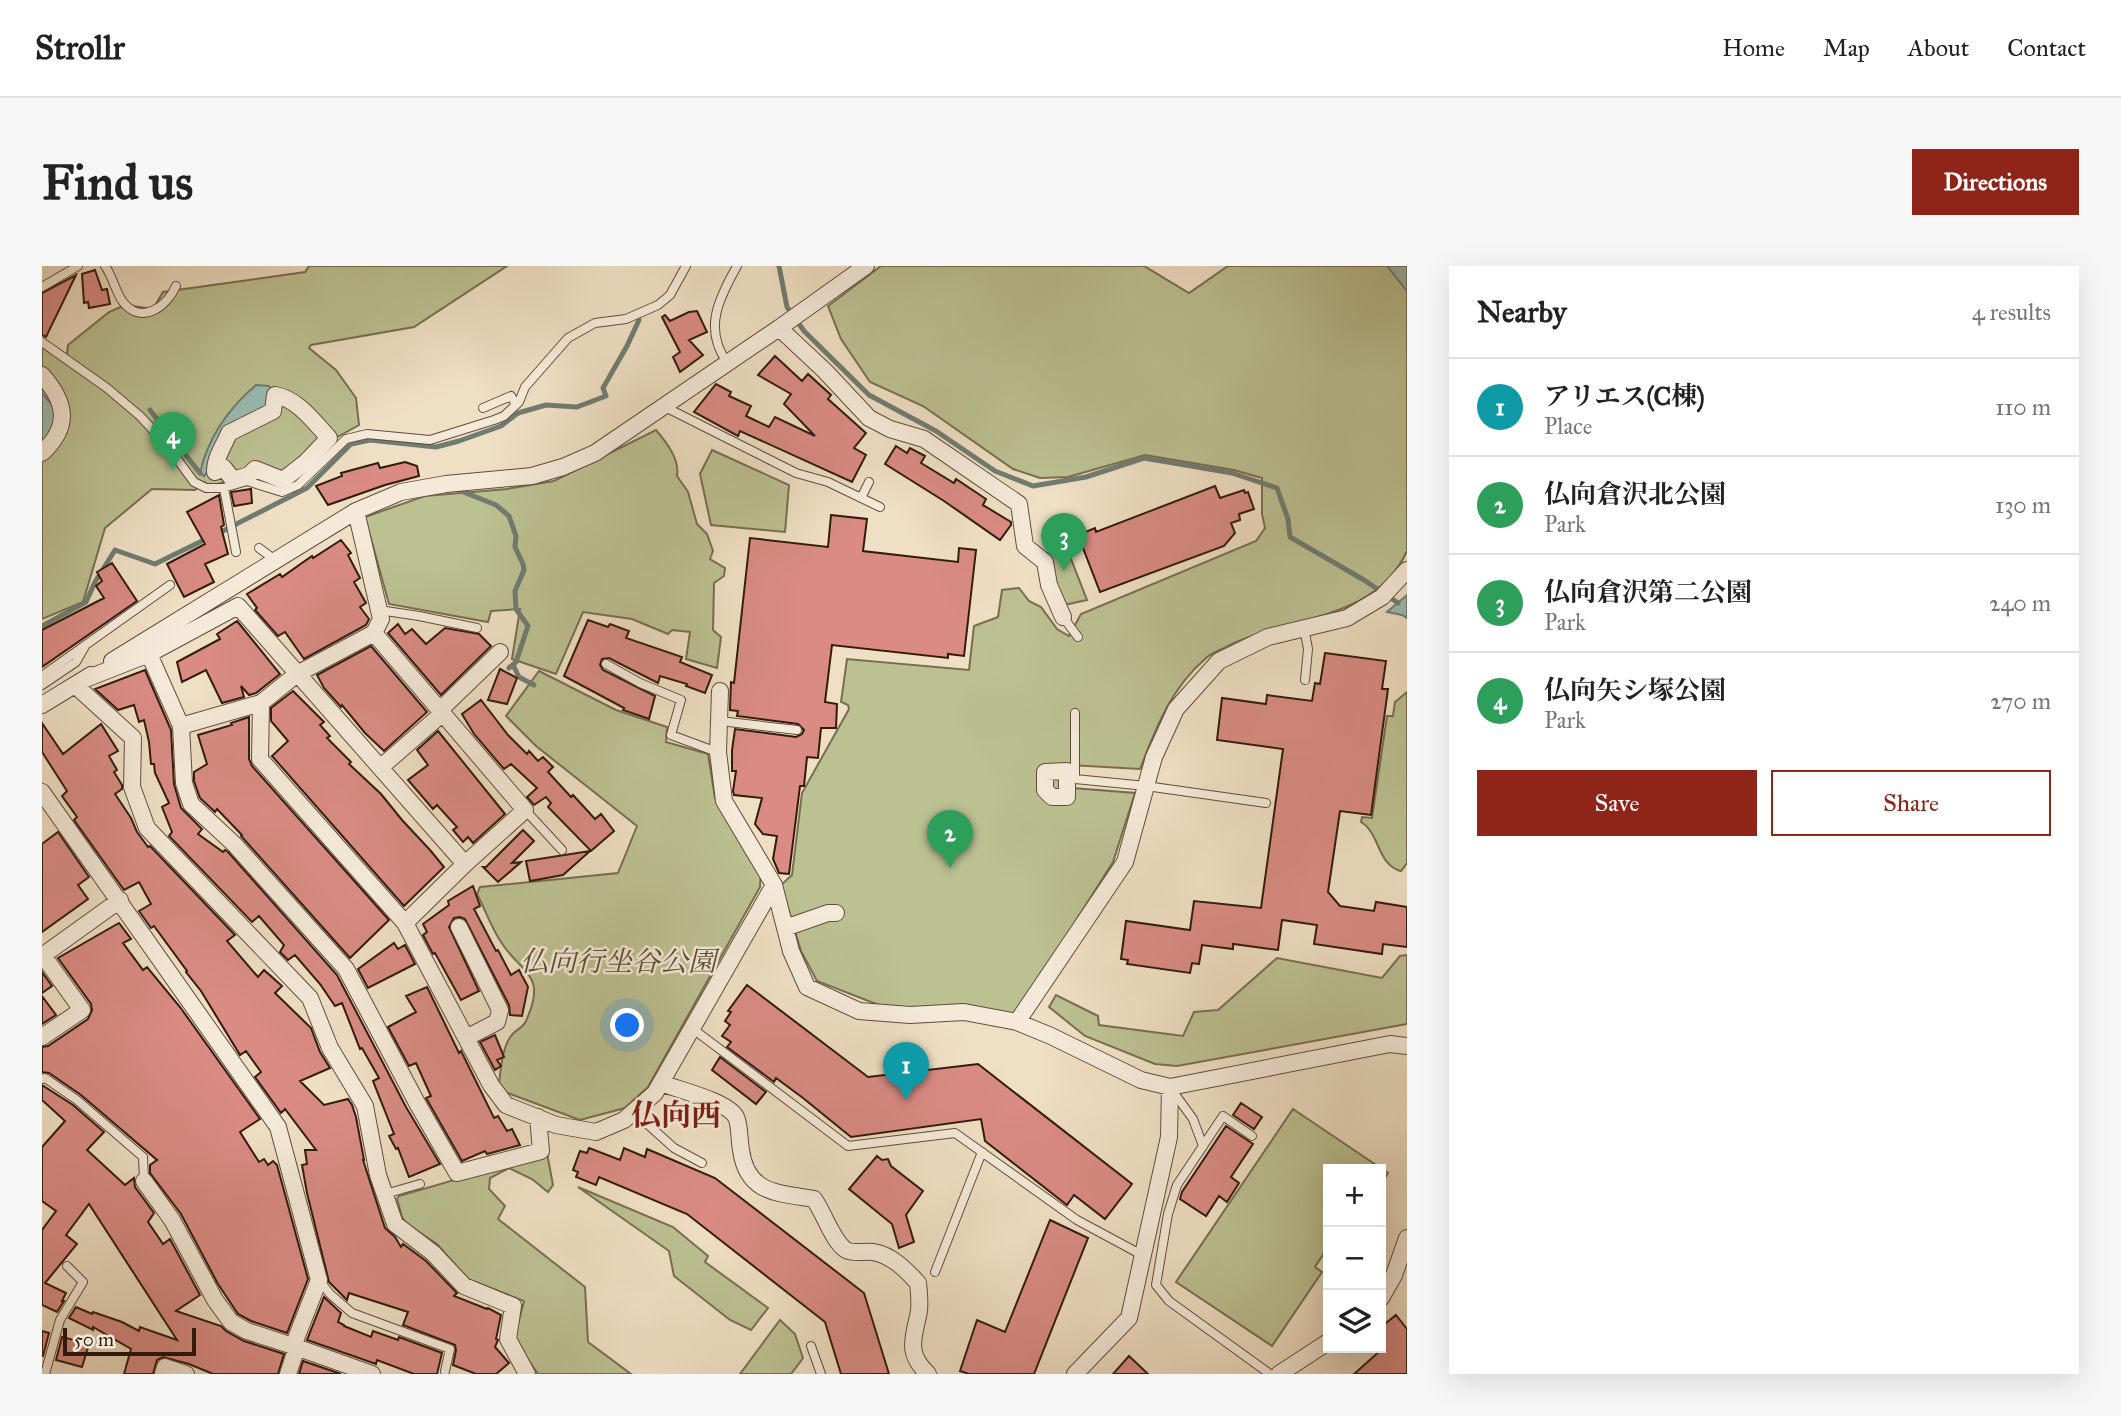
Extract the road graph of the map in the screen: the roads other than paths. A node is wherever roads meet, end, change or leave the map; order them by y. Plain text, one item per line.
1 (78, 266) edge
2 (105, 266) edge
3 (686, 266) edge
4 (737, 266) edge
5 (862, 267) edge
6 (176, 286) dead end
7 (42, 287) edge
8 (779, 328) junction
9 (42, 342) edge
10 (727, 362) junction
11 (42, 375) edge
12 (42, 389) edge
13 (283, 396) joint
14 (516, 405) junction
15 (663, 406) junction
16 (483, 408) dead end
17 (42, 437) edge
18 (42, 453) edge
19 (869, 482) dead end
20 (224, 488) junction
21 (861, 498) junction
22 (880, 508) dead end
23 (356, 511) junction
24 (260, 548) dead end
25 (236, 552) dead end
26 (275, 560) junction
27 (1407, 570) edge
28 (170, 585) dead end
29 (379, 610) junction
30 (1063, 617) joint
31 (477, 628) dead end
32 (1304, 628) junction
33 (374, 632) junction
34 (1078, 637) dead end
35 (87, 644) junction
36 (500, 652) dead end
37 (149, 654) junction
38 (606, 664) dead end
39 (297, 674) junction
40 (42, 676) edge
41 (1305, 680) dead end
42 (79, 682) junction
43 (42, 685) edge
44 (720, 691) dead end
45 (261, 703) junction
46 (42, 705) edge
47 (441, 711) junction
48 (1075, 713) dead end
49 (720, 721) junction
50 (181, 726) junction
51 (797, 730) dead end
52 (718, 752) junction
53 (381, 767) junction
54 (1146, 786) junction
55 (42, 792) edge
56 (1266, 803) dead end
57 (525, 810) junction
58 (562, 850) dead end
59 (465, 864) junction
60 (774, 885) junction
61 (120, 900) junction
62 (836, 914) dead end
63 (405, 923) junction
64 (459, 927) dead end
65 (785, 928) junction
66 (42, 955) edge
67 (1017, 1022) junction
68 (693, 1029) junction
69 (42, 1037) edge
70 (467, 1038) junction
71 (1407, 1046) edge
72 (42, 1079) edge
73 (661, 1083) junction
74 (1170, 1087) junction
75 (634, 1112) junction
76 (538, 1117) junction
77 (1252, 1136) dead end
78 (1203, 1146) junction
79 (982, 1153) junction
80 (702, 1163) dead end
81 (144, 1181) joint
82 (420, 1184) dead end
83 (384, 1194) junction
84 (1407, 1238) edge
85 (1142, 1255) junction
86 (67, 1266) dead end
87 (935, 1272) dead end
88 (319, 1280) junction
89 (1386, 1290) edge
90 (1323, 1345) edge
91 (811, 1346) dead end
92 (295, 1347) junction
93 (445, 1371) dead end
94 (45, 1374) edge
95 (163, 1374) edge
96 (186, 1374) edge
97 (288, 1374) edge
98 (372, 1374) edge
99 (527, 1374) edge
100 (821, 1374) edge
101 (928, 1374) edge
102 (1075, 1374) edge
103 (1270, 1374) edge
104 (1279, 1374) edge

1 - 7 lane
2 - 6 lane
3 - 14 lane
4 - 10 lane
5 - 8 street
8 - 10 street
8 - 30 street
9 - 20 lane
10 - 15 street
11 - 18 street
12 - 17 street
13 - 13 street
14 - 16 lane
14 - 20 lane
15 - 21 lane
15 - 23 street
19 - 21 lane
20 - 25 lane
21 - 22 lane
23 - 26 street
23 - 29 street
24 - 26 lane
26 - 42 street
27 - 32 street
28 - 35 lane
29 - 31 lane
29 - 33 street
30 - 34 lane
32 - 41 lane
32 - 54 street
33 - 39 street
33 - 47 street
35 - 40 lane
35 - 43 lane
36 - 47 street
37 - 39 street
37 - 42 street
37 - 50 street
38 - 52 lane
39 - 45 street
39 - 53 street
42 - 46 street
42 - 83 street
44 - 49 street
45 - 50 street
45 - 63 street
47 - 53 street
47 - 57 street
48 - 54 lane
49 - 51 lane
49 - 52 street
50 - 76 street
52 - 60 street
53 - 59 street
54 - 56 lane
54 - 67 street
55 - 61 street
57 - 58 lane
57 - 59 street
59 - 63 street
60 - 65 street
60 - 68 street
61 - 66 street
61 - 88 street
62 - 65 street
63 - 70 street
64 - 70 street
65 - 67 street
66 - 69 street
67 - 74 street
68 - 73 street
68 - 79 lane
70 - 76 street
71 - 74 street
72 - 81 lane
73 - 75 street
73 - 101 street
74 - 78 lane
74 - 85 street
75 - 76 street
75 - 80 lane
77 - 78 lane
78 - 103 lane
79 - 85 lane
79 - 87 lane
81 - 92 street
82 - 83 lane
83 - 99 street
84 - 89 street
85 - 102 street
86 - 94 lane
88 - 92 street
88 - 93 lane
90 - 104 street
91 - 100 lane
92 - 97 street
92 - 98 street
95 - 96 street

